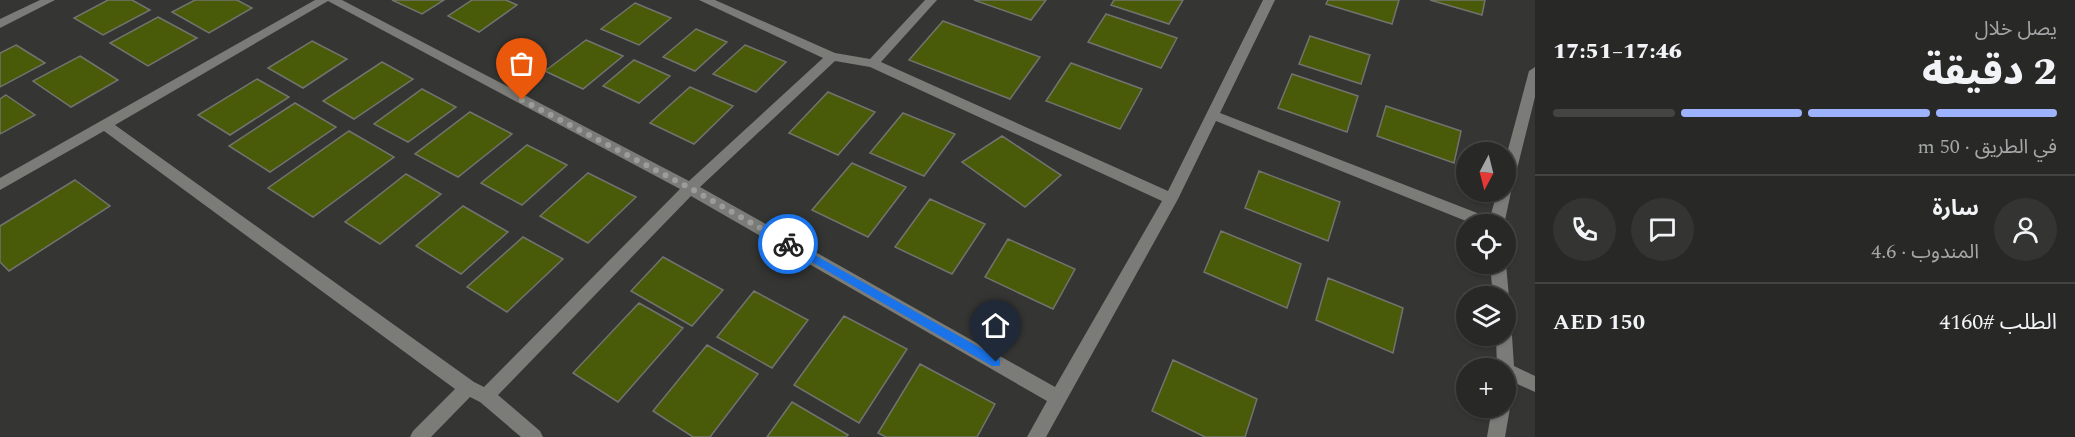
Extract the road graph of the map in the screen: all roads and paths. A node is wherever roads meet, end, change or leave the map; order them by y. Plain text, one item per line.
1 (50, 0) edge
2 (323, 0) edge
3 (333, 0) edge
4 (705, 0) edge
5 (931, 0) edge
6 (1269, 0) edge
7 (0, 24) edge
8 (832, 57) junction
9 (873, 63) junction
10 (1535, 71) edge
11 (1211, 114) junction
12 (106, 126) junction
13 (1516, 146) edge
14 (0, 185) edge
15 (690, 188) junction
16 (1171, 199) junction
17 (1466, 214) edge
18 (1516, 377) edge
19 (1535, 384) edge
20 (468, 388) junction
21 (486, 396) junction
22 (1057, 397) junction
23 (1499, 418) edge
24 (419, 437) edge
25 (534, 437) edge
26 (1036, 437) edge
27 (1496, 437) edge

1 - 7 street
2 - 12 street
3 - 15 street
4 - 8 street
5 - 9 street
6 - 11 street
8 - 9 street
8 - 15 street
9 - 16 street
10 - 13 street
11 - 16 street
11 - 17 street
12 - 14 street
12 - 20 street
15 - 21 street
15 - 22 street
16 - 22 street
18 - 19 street
20 - 21 street
20 - 24 street
21 - 25 street
22 - 26 street
23 - 27 street

